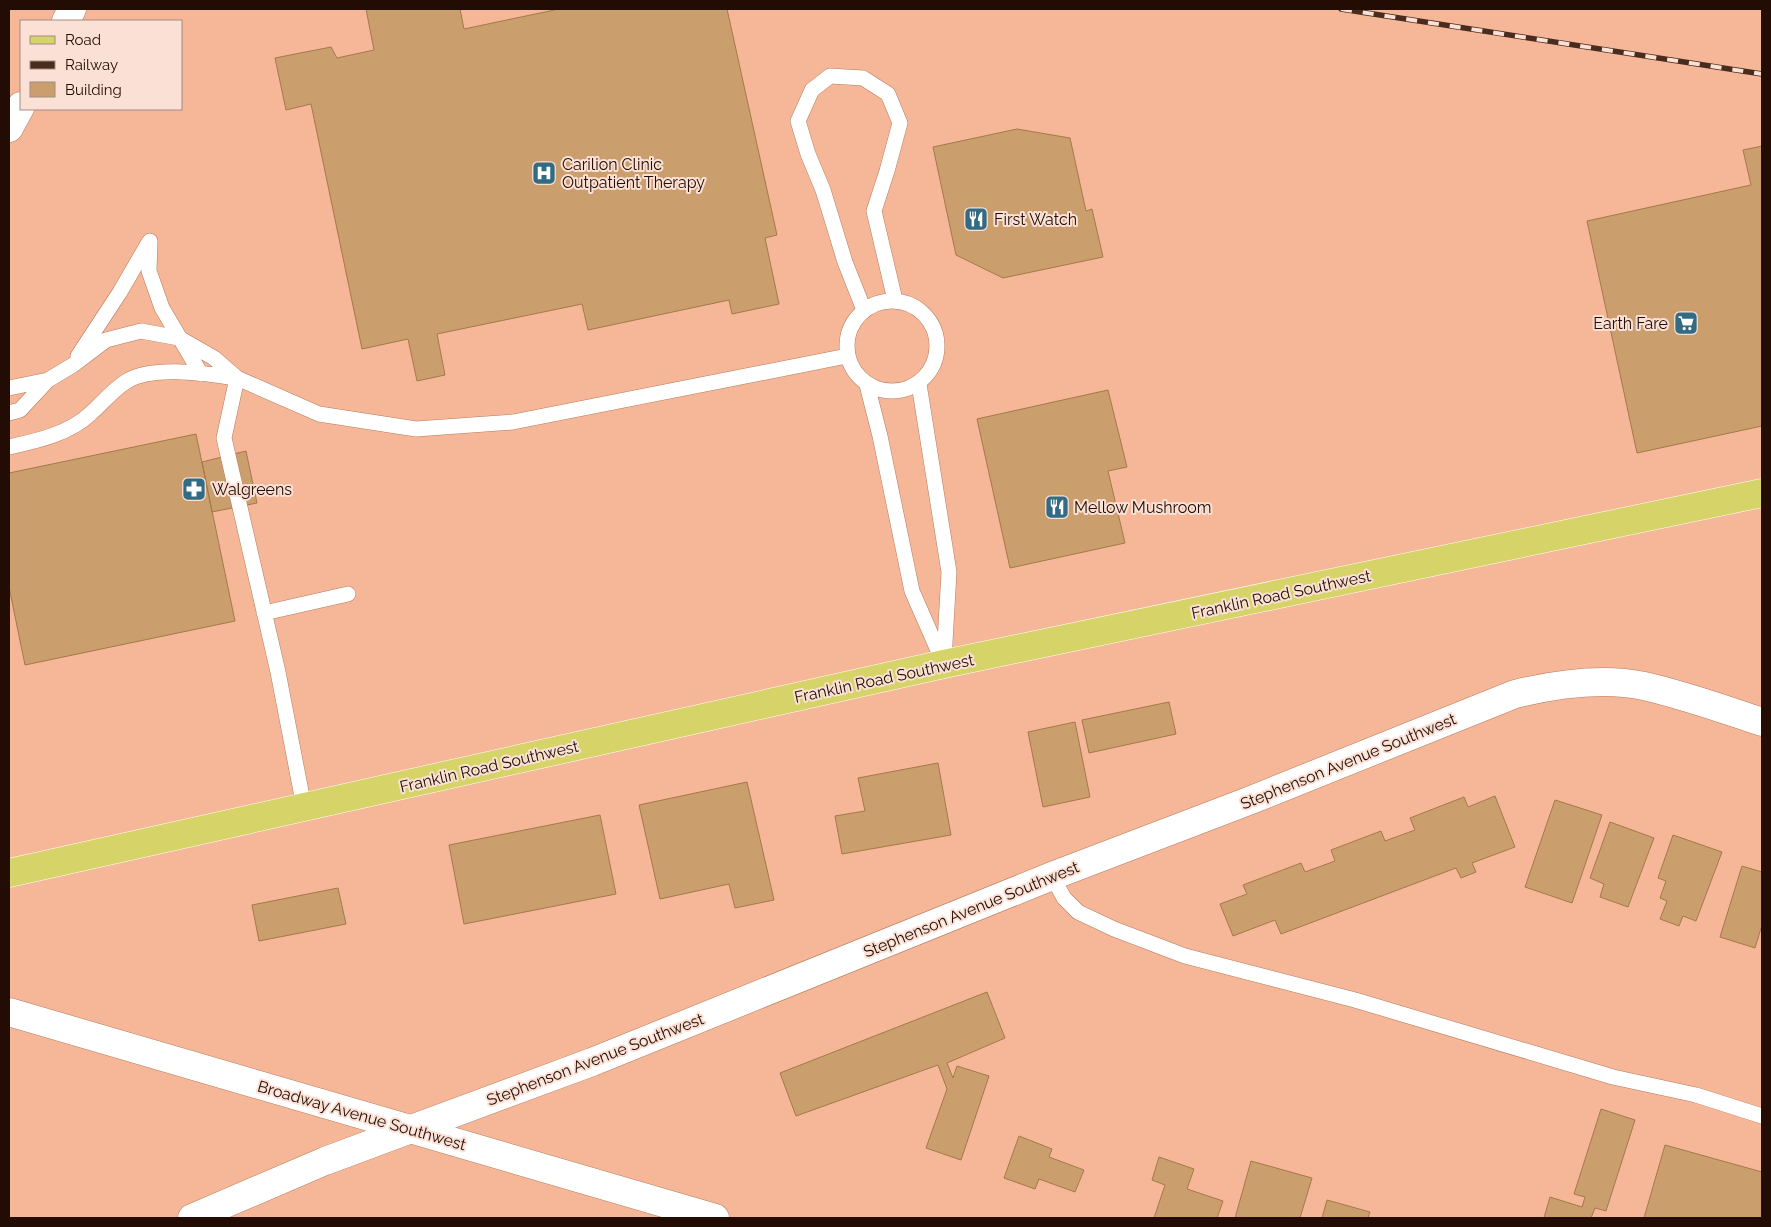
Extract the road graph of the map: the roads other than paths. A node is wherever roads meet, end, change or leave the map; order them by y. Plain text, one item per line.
1 (20, 108) edge
2 (9, 128) edge
3 (895, 300) junction
4 (864, 310) junction
5 (179, 338) junction
6 (847, 356) junction
7 (73, 365) junction
8 (201, 374) junction
9 (237, 378) junction
10 (48, 380) junction
11 (919, 384) junction
12 (867, 385) junction
13 (9, 388) edge
14 (9, 413) edge
15 (9, 447) edge
16 (1762, 493) edge
17 (348, 594) dead end
18 (264, 613) junction
19 (944, 664) junction
20 (1762, 722) edge
21 (304, 807) junction
22 (9, 872) edge
23 (1052, 876) junction
24 (9, 1012) edge
25 (1762, 1116) edge
26 (412, 1130) junction
27 (192, 1218) edge
28 (715, 1218) edge

1 - 2 street
3 - 4 lane
3 - 4 lane
3 - 11 lane
4 - 6 lane
5 - 7 lane
5 - 7 lane
5 - 8 lane
5 - 9 lane
6 - 9 lane
6 - 12 lane
7 - 10 lane
8 - 9 lane
8 - 15 lane
9 - 18 lane
10 - 13 lane
10 - 14 lane
11 - 12 lane
11 - 19 lane
12 - 19 lane
16 - 19 main road, Franklin Road Southwest
17 - 18 lane
18 - 21 lane
19 - 21 main road, Franklin Road Southwest
20 - 23 street, Stephenson Avenue Southwest
21 - 22 main road, Franklin Road Southwest
23 - 25 lane
23 - 26 street, Stephenson Avenue Southwest
24 - 26 street, Broadway Avenue Southwest
26 - 27 street, Stephenson Avenue Southwest
26 - 28 street, Broadway Avenue Southwest

